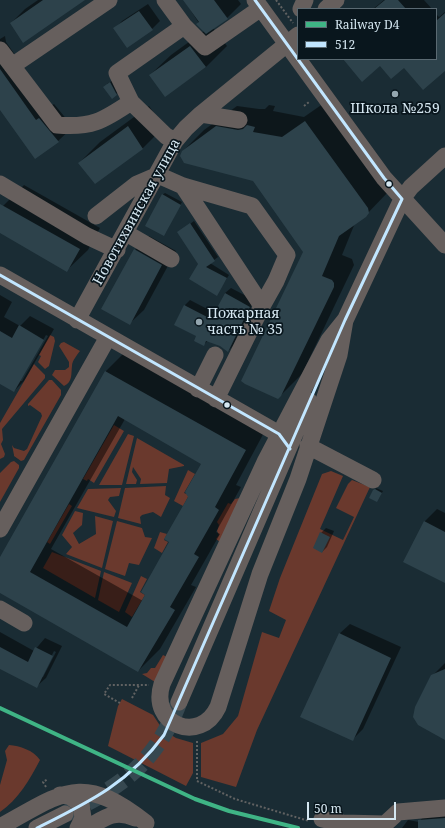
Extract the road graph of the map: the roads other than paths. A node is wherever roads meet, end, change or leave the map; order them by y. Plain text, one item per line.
1 (109, 0) edge
2 (165, 0) edge
3 (336, 0) edge
4 (258, 4) edge
5 (327, 8) edge
6 (296, 24) edge
7 (184, 26) junction
8 (0, 50) edge
9 (317, 60) edge
10 (12, 66) junction
11 (131, 102) junction
12 (201, 114) junction
13 (239, 120) dead end
14 (175, 141) junction
15 (445, 156) edge
16 (158, 175) junction
17 (0, 184) edge
18 (183, 186) junction
19 (402, 199) junction
20 (96, 216) dead end
21 (126, 233) junction
22 (445, 244) edge
23 (117, 250) junction
24 (171, 259) dead end
25 (0, 276) edge
26 (262, 306) junction
27 (77, 320) junction
28 (345, 320) junction
29 (108, 337) junction
30 (215, 355) dead end
31 (198, 389) junction
32 (216, 399) junction
33 (280, 434) junction
34 (308, 446) junction
35 (290, 449) junction
36 (373, 480) dead end
37 (0, 529) edge
38 (0, 609) edge
39 (24, 623) dead end
40 (179, 702) tunnel mouth
41 (60, 795) junction
42 (445, 808) edge
43 (65, 814) tunnel mouth
44 (389, 820) edge
45 (348, 825) edge
46 (95, 826) edge
47 (150, 826) edge
48 (0, 827) edge
49 (37, 828) edge
50 (78, 828) edge

1 - 10 street
2 - 7 street
3 - 5 street
4 - 6 street
4 - 7 street
6 - 12 street, Новотихвинская улица
7 - 11 street
8 - 10 street
9 - 19 street
10 - 11 street
11 - 14 street
12 - 13 street
12 - 14 street, Новотихвинская улица
14 - 16 street, Новотихвинская улица
15 - 19 street
16 - 18 street
16 - 20 street
16 - 21 street, Новотихвинская улица
17 - 23 street
18 - 26 street
18 - 26 street
19 - 22 street
19 - 28 street
21 - 23 street, Новотихвинская улица
21 - 24 street
23 - 27 street, Новотихвинская улица
25 - 27 street
26 - 32 street
27 - 29 street
28 - 33 street
28 - 34 street
28 - 35 street
29 - 31 street
29 - 37 street
30 - 31 street
31 - 32 street
32 - 33 street
33 - 34 street
33 - 35 street
34 - 36 street
35 - 40 street
38 - 39 street
41 - 47 street
41 - 48 street
41 - 50 street
42 - 44 street
43 - 49 street
44 - 45 street
44 - 45 street
46 - 47 street

